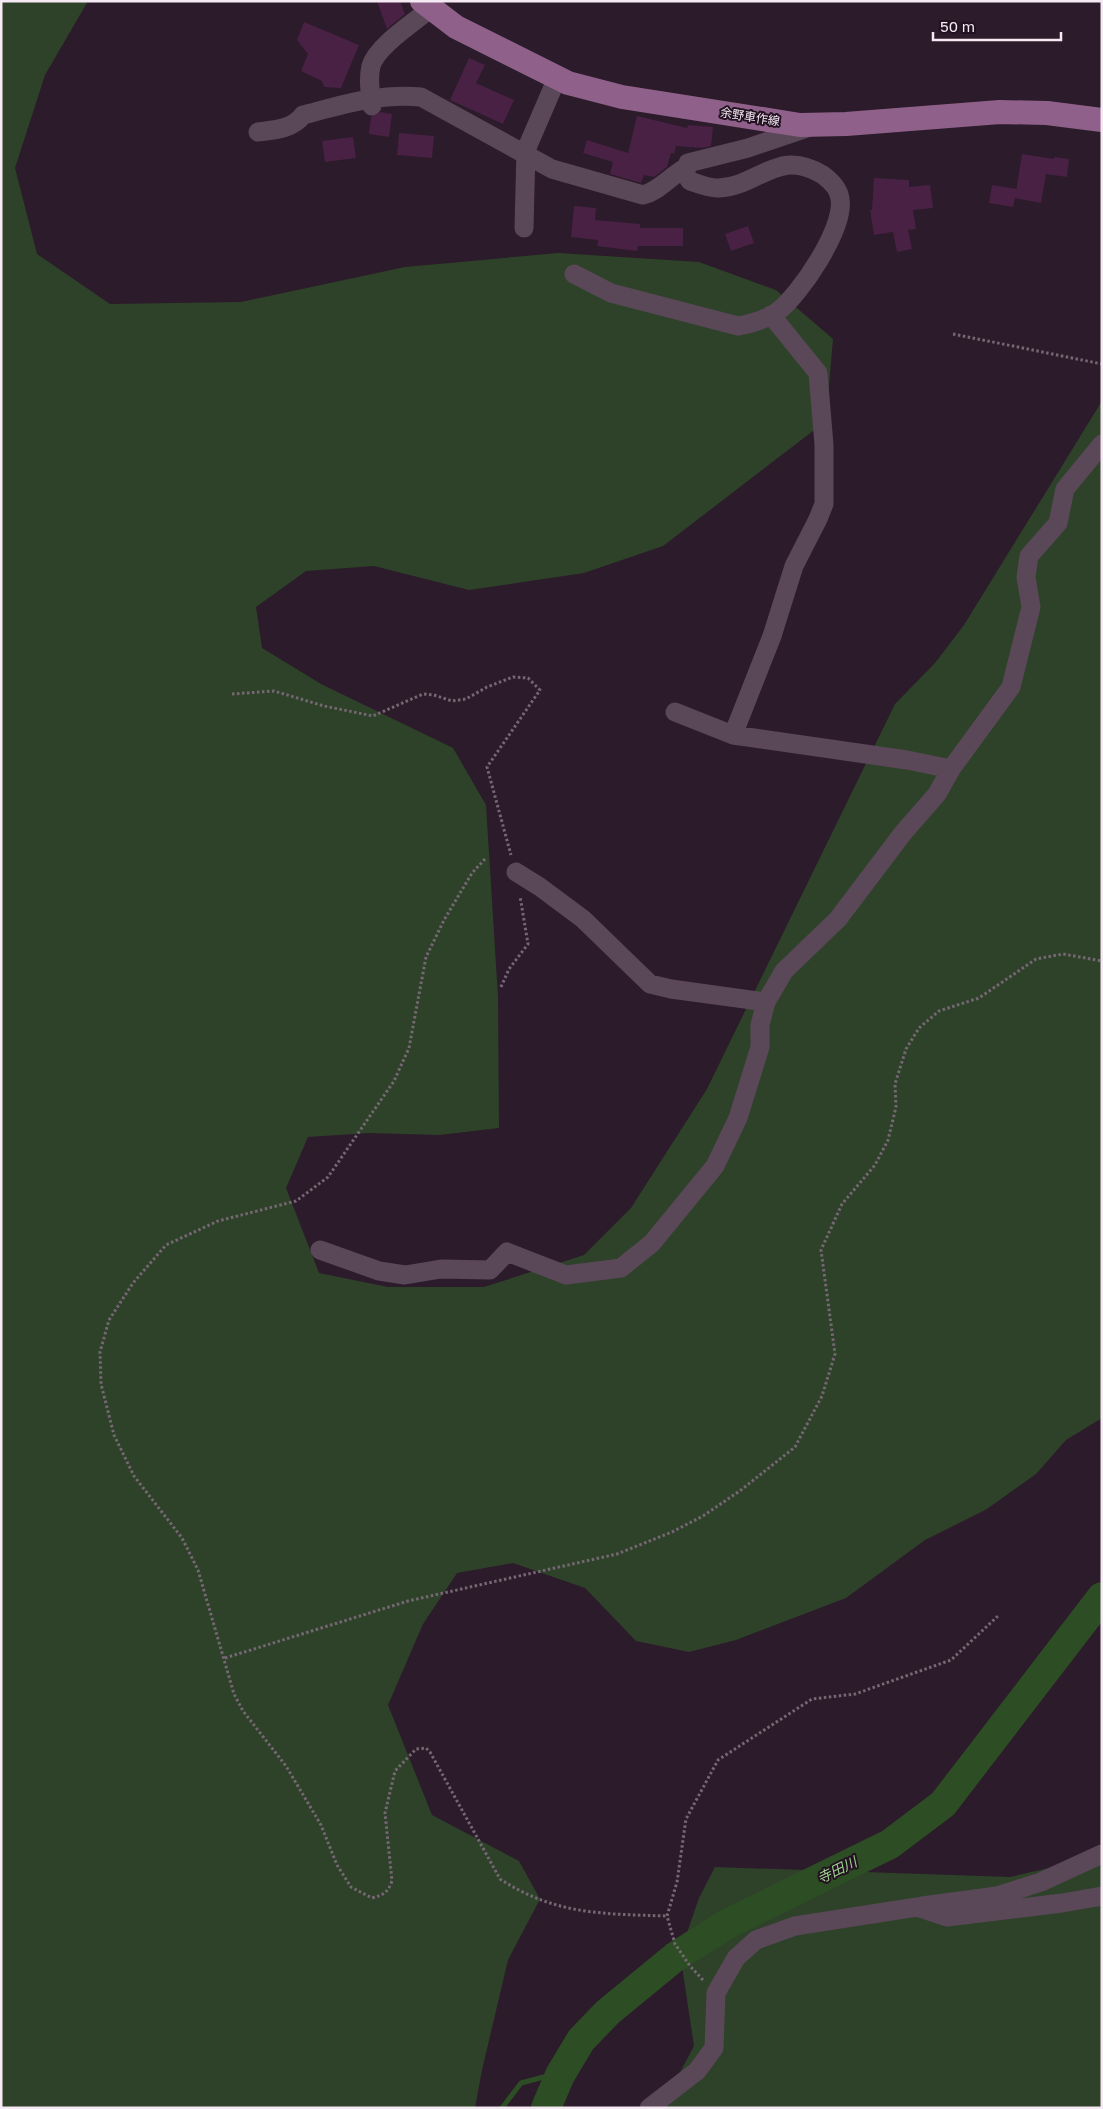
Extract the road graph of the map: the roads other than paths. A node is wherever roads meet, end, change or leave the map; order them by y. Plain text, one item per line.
1 (426, 5) edge
2 (557, 78) junction
3 (372, 102) junction
4 (1102, 120) edge
5 (818, 125) junction
6 (258, 132) dead end
7 (526, 155) junction
8 (686, 167) junction
9 (524, 228) dead end
10 (574, 274) dead end
11 (771, 315) junction
12 (1102, 444) edge
13 (675, 712) dead end
14 (733, 735) junction
15 (950, 769) junction
16 (516, 872) road end
17 (766, 1002) junction
18 (320, 1250) dead end
19 (1102, 1854) edge
20 (1102, 1896) edge
21 (917, 1907) junction
22 (650, 2108) edge

1 - 2 main road, 余野車作線
1 - 3 street
2 - 5 main road, 余野車作線
2 - 7 street
3 - 6 street
3 - 7 street
4 - 5 main road, 余野車作線
5 - 8 street
7 - 8 street
7 - 9 street
8 - 11 street
10 - 11 street
11 - 14 street
12 - 15 street
13 - 14 street
14 - 15 street
15 - 17 street
16 - 17 street
17 - 18 street
19 - 21 street
20 - 21 street
21 - 22 street

